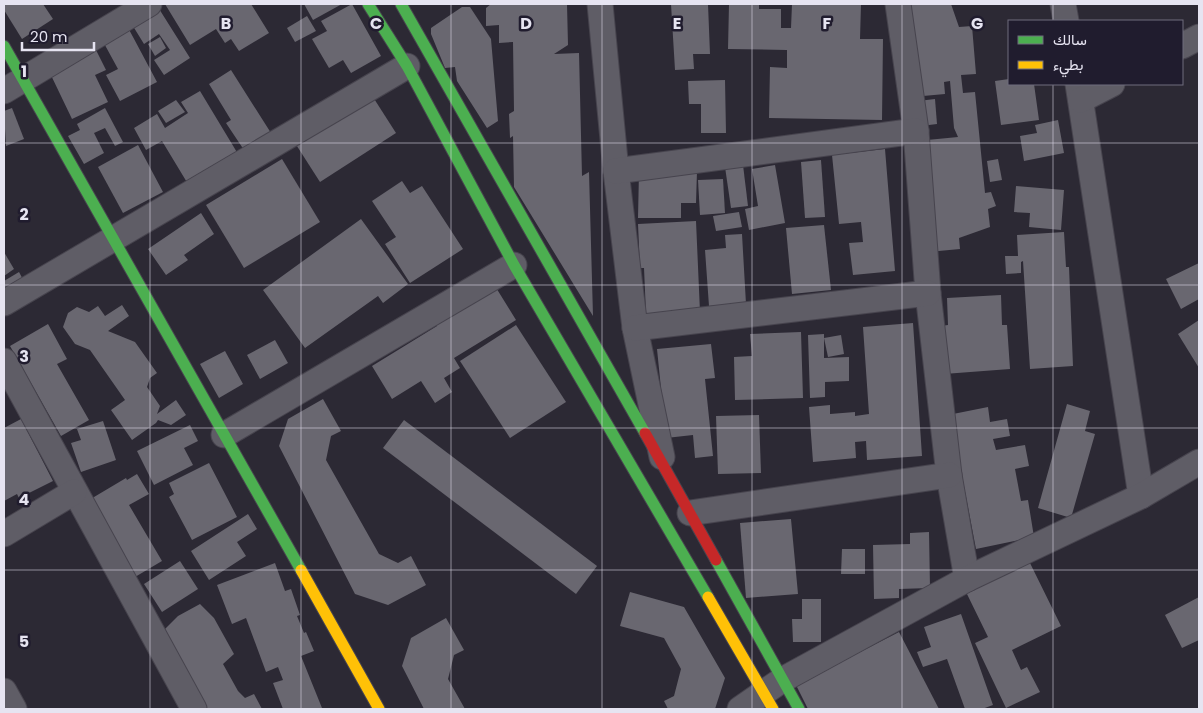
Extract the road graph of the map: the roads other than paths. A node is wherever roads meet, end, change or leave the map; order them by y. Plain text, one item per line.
1 (149, 4) edge
2 (368, 4) edge
3 (600, 4) edge
4 (898, 4) edge
5 (1063, 4) edge
6 (404, 7) edge
7 (1066, 20) edge
8 (1199, 37) edge
9 (1183, 45) edge
10 (4, 46) edge
11 (407, 66) junction
12 (13, 85) edge
13 (1108, 85) edge
14 (1079, 92) edge
15 (916, 132) junction
16 (616, 171) junction
17 (115, 239) junction
18 (514, 265) junction
19 (928, 293) junction
20 (4, 303) edge
21 (634, 328) junction
22 (4, 361) edge
23 (224, 435) junction
24 (1199, 462) edge
25 (664, 468) junction
26 (949, 475) junction
27 (74, 492) junction
28 (1142, 496) junction
29 (690, 513) junction
30 (4, 534) edge
31 (967, 579) junction
32 (4, 691) edge
33 (773, 694) edge
34 (14, 709) edge
35 (194, 709) edge
36 (379, 709) edge
37 (740, 709) edge
38 (799, 709) edge

1 - 12 street
2 - 11 main road
3 - 16 street
4 - 15 street
5 - 7 street
6 - 25 main road
8 - 9 street
10 - 12 main road
11 - 17 street
11 - 18 main road
12 - 17 main road
13 - 14 street
14 - 28 street
15 - 16 street
15 - 19 street
16 - 21 street
17 - 20 street
17 - 23 main road
18 - 23 street
18 - 33 main road
19 - 21 street
19 - 26 street
21 - 25 street
22 - 27 street
23 - 36 main road
24 - 28 street
25 - 29 main road
26 - 29 street
26 - 31 street
27 - 30 street
27 - 35 street
28 - 31 street
29 - 33 main road
31 - 33 street
32 - 34 street
33 - 37 street
33 - 38 main road

